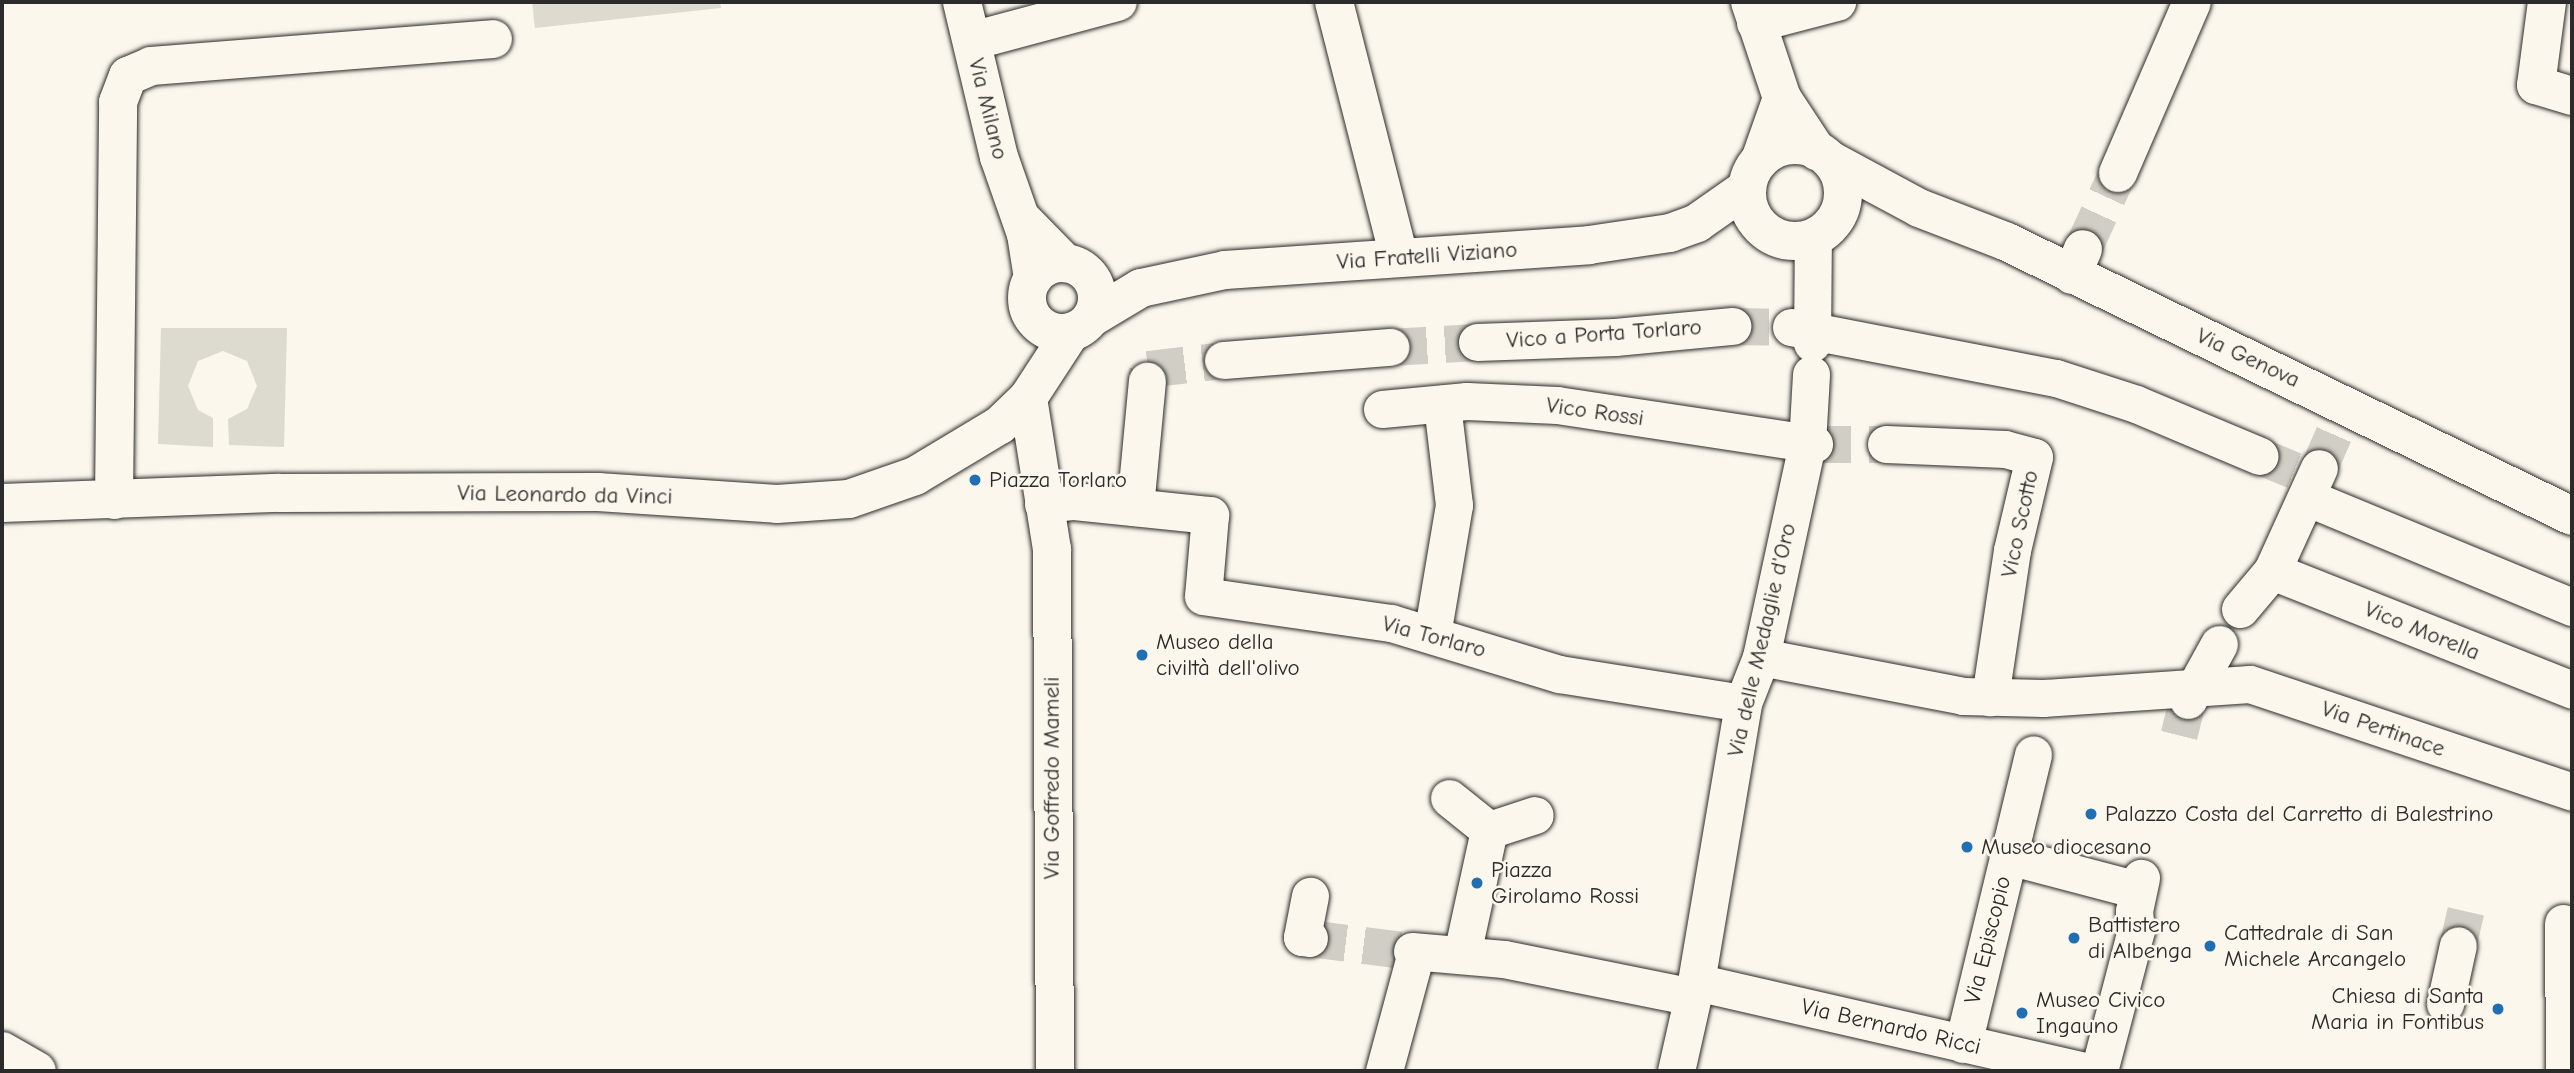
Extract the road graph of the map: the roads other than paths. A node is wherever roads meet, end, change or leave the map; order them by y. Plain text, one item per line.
1 (962, 2) edge
2 (1118, 2) edge
3 (1334, 2) edge
4 (1837, 2) edge
5 (2192, 2) edge
6 (2547, 2) edge
7 (1753, 13) edge
8 (493, 39) dead end
9 (972, 41) junction
10 (2572, 96) edge
11 (1782, 98) junction
12 (1824, 155) junction
13 (2118, 173) tunnel mouth
14 (1753, 174) junction
15 (1919, 208) junction
16 (1697, 223) junction
17 (1759, 226) junction
18 (1826, 226) junction
19 (1399, 257) junction
20 (1062, 271) junction
21 (1157, 283) junction
22 (1066, 324) junction
23 (1732, 326) tunnel mouth
24 (1477, 342) tunnel mouth
25 (1806, 343) junction
26 (1390, 347) tunnel mouth
27 (1242, 350) tunnel mouth
28 (1147, 381) dead end
29 (1037, 386) junction
30 (1442, 404) junction
31 (1382, 409) dead end
32 (1810, 444) junction
33 (1886, 444) tunnel mouth
34 (2260, 456) tunnel mouth
35 (2, 487) edge
36 (1041, 495) junction
37 (43, 498) junction
38 (114, 500) junction
39 (2, 503) edge
40 (1122, 506) junction
41 (2572, 516) edge
42 (2272, 571) junction
43 (2572, 607) edge
44 (2240, 609) dead end
45 (1433, 635) junction
46 (2219, 643) dead end
47 (1761, 657) junction
48 (2572, 690) edge
49 (2189, 694) junction
50 (1990, 697) junction
51 (1743, 703) junction
52 (2038, 728) junction
53 (2572, 792) edge
54 (1449, 799) dead end
55 (1535, 815) dead end
56 (1489, 830) junction
57 (2009, 856) junction
58 (1310, 896) dead end
59 (2563, 923) dead end
60 (1309, 938) dead end
61 (2458, 945) tunnel mouth
62 (1462, 954) junction
63 (1694, 989) junction
64 (2445, 1004) dead end
65 (2569, 1031) edge
66 (1963, 1044) junction
67 (2, 1051) edge
68 (37, 1071) edge
69 (1055, 1071) edge
70 (1384, 1071) edge
71 (1676, 1071) edge
72 (2086, 1071) edge
73 (2099, 1071) edge
74 (2564, 1071) edge

1 - 9 main road, Via Milano
2 - 9 main road
3 - 19 main road
4 - 7 main road
5 - 13 main road
6 - 10 main road
7 - 11 main road
8 - 38 main road
9 - 20 main road, Via Milano
11 - 12 main road
11 - 14 main road
12 - 14 main road
12 - 15 main road, Via Genova
12 - 18 main road
14 - 16 main road, Via Fratelli Viziano
14 - 17 main road
15 - 18 main road, Via Genova
15 - 41 main road, Via Genova
16 - 17 main road, Via Fratelli Viziano
16 - 19 main road, Via Fratelli Viziano
17 - 18 main road
18 - 25 street, Via delle Medaglie d'Oro
19 - 21 main road, Via Fratelli Viziano
20 - 21 main road, Via Fratelli Viziano
20 - 22 main road
20 - 22 main road
21 - 22 main road, Via Fratelli Viziano
22 - 29 main road
23 - 24 street, Vico a Porta Torlaro
25 - 32 street, Via delle Medaglie d'Oro
25 - 34 street
26 - 27 street
28 - 40 street
29 - 36 main road
29 - 38 main road, Via Leonardo da Vinci
30 - 31 street, Vico Rossi
30 - 32 street, Vico Rossi
30 - 45 street
32 - 47 street, Via delle Medaglie d'Oro
33 - 50 street, Vico Scotto
35 - 37 main road, Via Leonardo da Vinci
36 - 40 street
36 - 69 main road, Via Goffredo Mameli
37 - 38 main road, Via Leonardo da Vinci
37 - 39 main road, Via Leonardo da Vinci
40 - 45 street, Via Torlaro
42 - 43 street
42 - 44 street
42 - 48 street, Vico Morella
45 - 51 street, Via Torlaro
46 - 49 street
47 - 50 street, Via Pertinace
47 - 51 street, Via delle Medaglie d'Oro
49 - 52 street, Via Pertinace
49 - 53 street, Via Pertinace
50 - 52 street, Via Pertinace
51 - 63 street, Via delle Medaglie d'Oro
52 - 57 street, Via Episcopio
54 - 56 street
55 - 56 street
56 - 62 street
57 - 66 street, Via Episcopio
57 - 73 street
58 - 60 street
59 - 65 street
61 - 64 street
62 - 63 street, Via Bernardo Ricci
62 - 70 street
63 - 66 street, Via Bernardo Ricci
63 - 71 street, Via delle Medaglie d'Oro
65 - 74 street
66 - 72 street, Via Bernardo Ricci
67 - 68 main road

